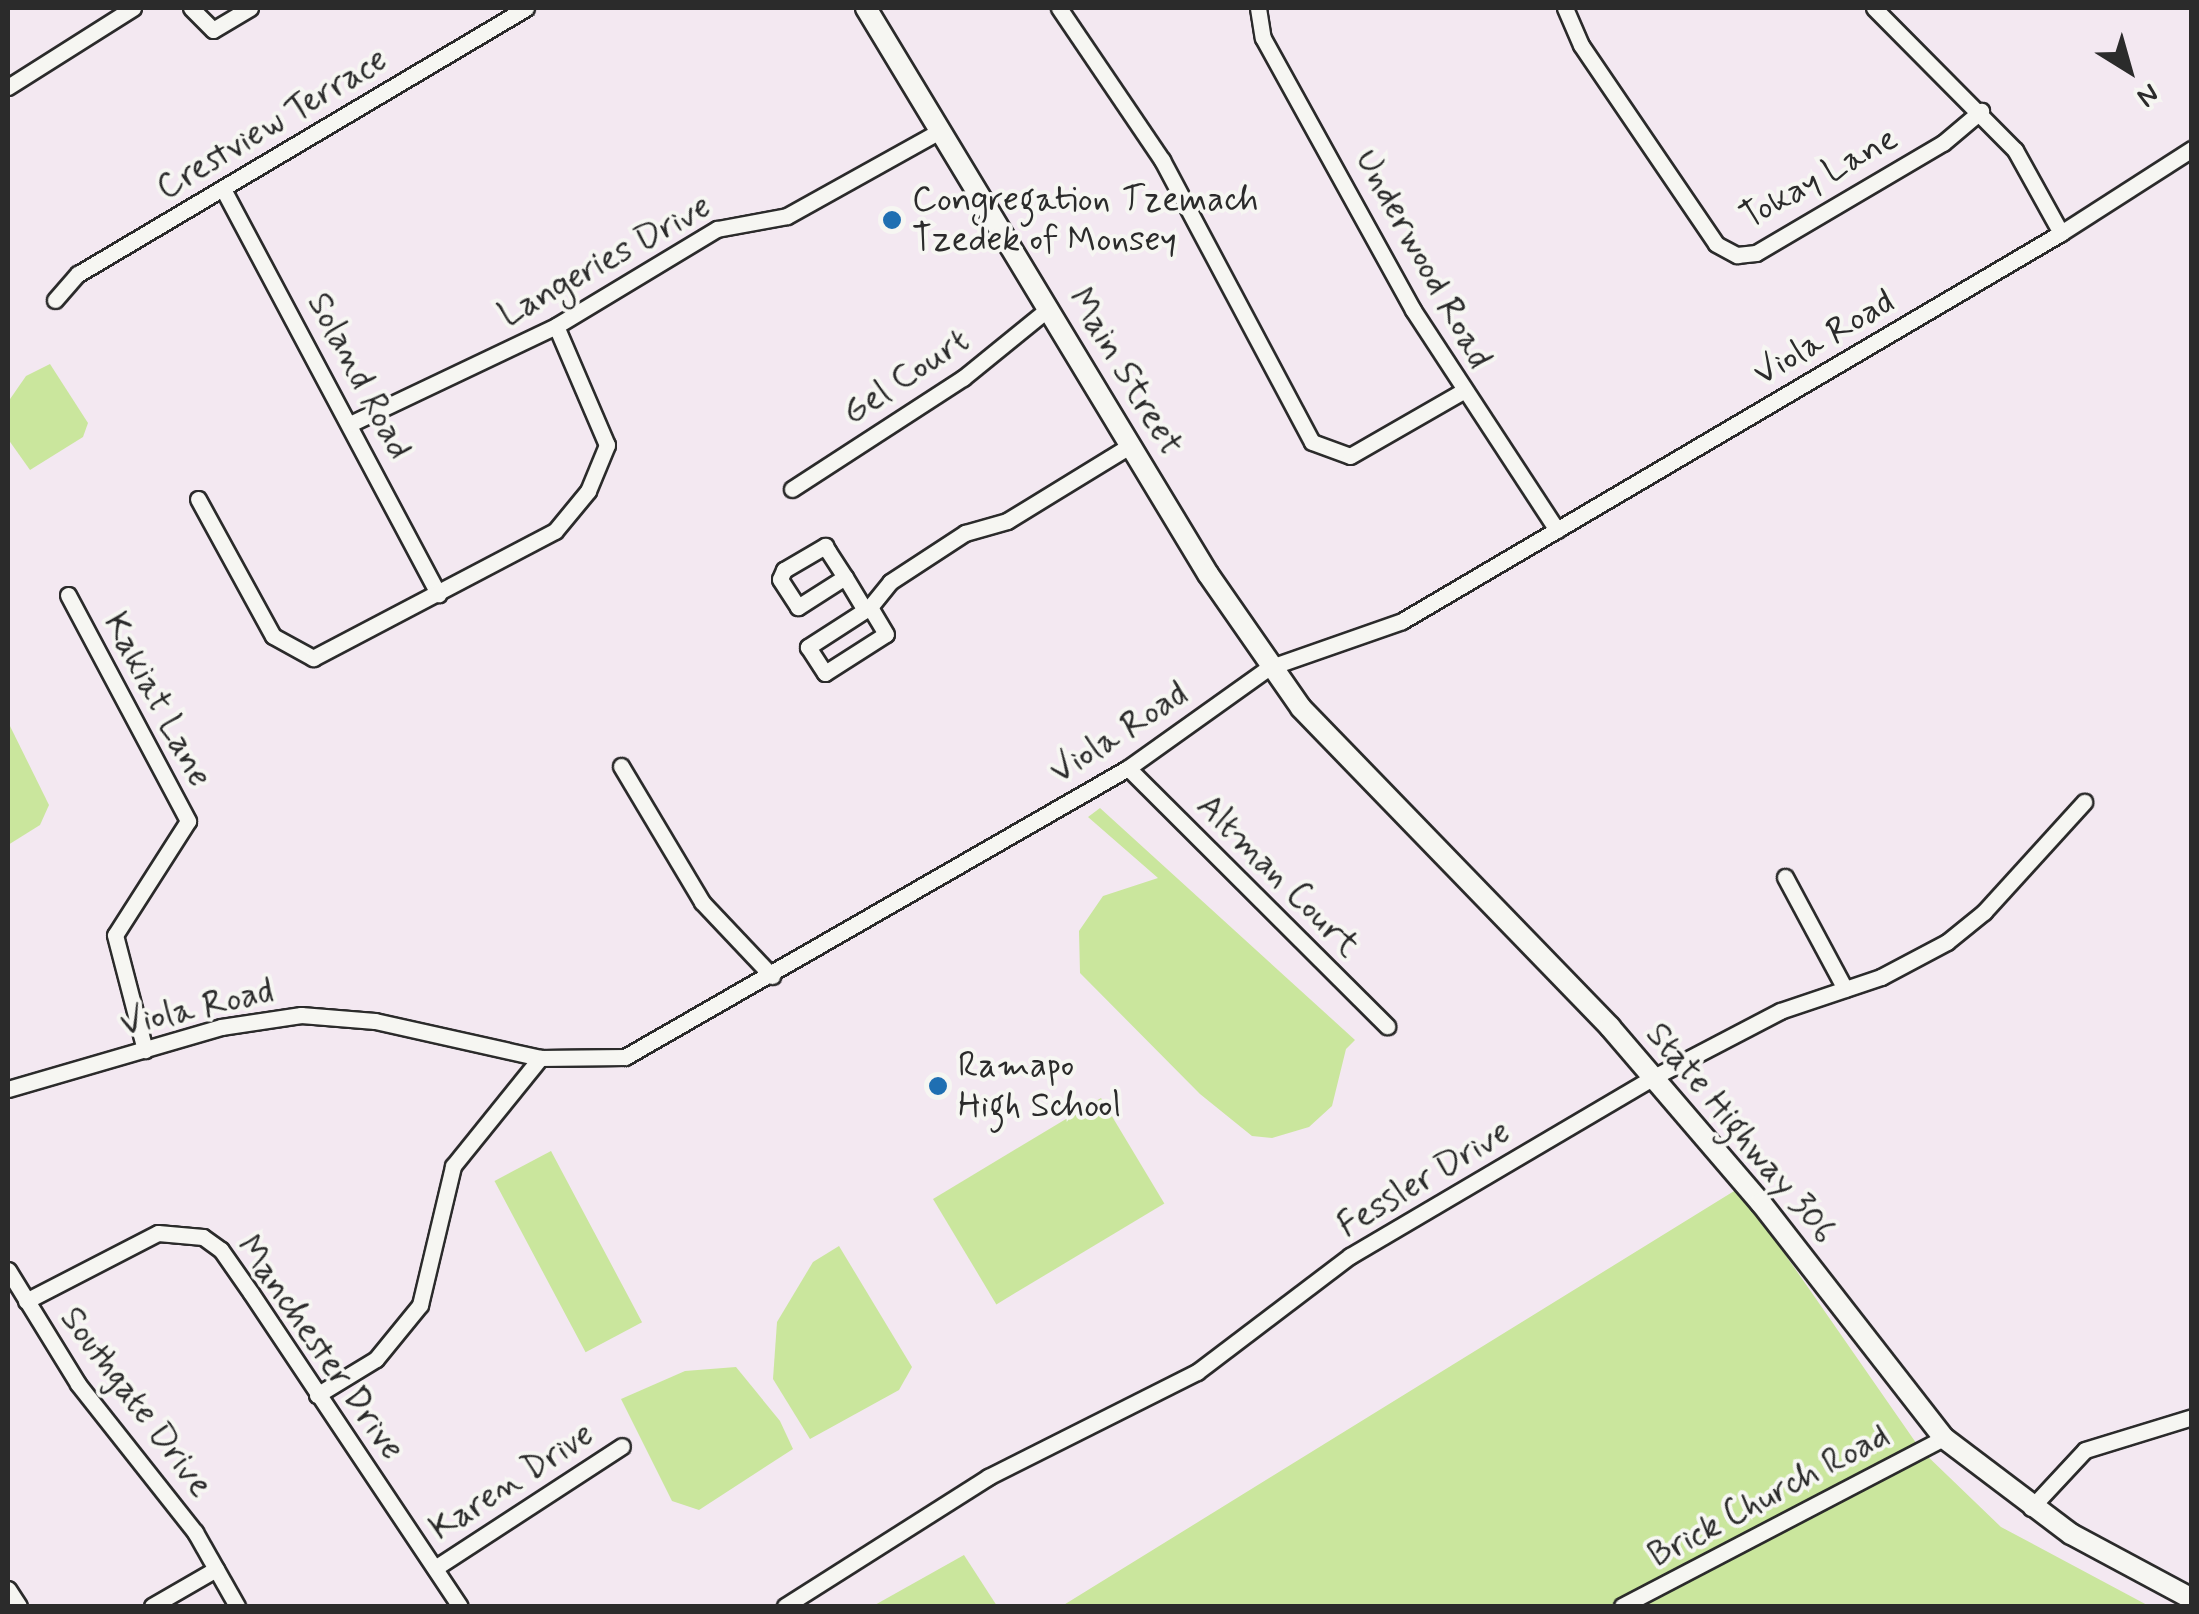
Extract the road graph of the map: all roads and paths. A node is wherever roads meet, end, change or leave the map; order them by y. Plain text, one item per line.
1 (133, 8) edge
2 (192, 8) edge
3 (250, 8) edge
4 (526, 8) edge
5 (866, 8) edge
6 (1059, 8) edge
7 (1258, 8) edge
8 (1565, 8) edge
9 (1874, 8) edge
10 (8, 87) edge
11 (1981, 111) junction
12 (940, 131) junction
13 (2192, 149) edge
14 (222, 189) junction
15 (2060, 233) junction
16 (55, 300) dead end
17 (1049, 308) junction
18 (556, 326) junction
19 (1463, 392) junction
20 (352, 423) junction
21 (1131, 446) junction
22 (792, 489) dead end
23 (198, 500) dead end
24 (1557, 530) junction
25 (845, 577) dead end
26 (438, 594) junction
27 (68, 595) dead end
28 (868, 608) junction
29 (1268, 668) junction
30 (621, 766) dead end
31 (1128, 768) junction
32 (2084, 802) dead end
33 (1785, 877) dead end
34 (772, 976) junction
35 (1845, 989) junction
36 (1387, 1026) dead end
37 (144, 1050) junction
38 (540, 1058) junction
39 (1654, 1076) junction
40 (8, 1088) edge
41 (8, 1270) edge
42 (26, 1302) junction
43 (317, 1396) junction
44 (2192, 1417) edge
45 (1944, 1438) junction
46 (622, 1446) dead end
47 (2031, 1508) junction
48 (436, 1568) junction
49 (216, 1569) junction
50 (8, 1589) edge
51 (2192, 1598) edge
52 (19, 1606) edge
53 (152, 1606) edge
54 (238, 1606) edge
55 (460, 1606) edge
56 (785, 1606) edge
57 (1622, 1606) edge

1 - 10 street
2 - 3 street
4 - 14 street, Crestview Terrace
5 - 12 main road, Main Street
6 - 19 street
7 - 19 street, Underwood Road
8 - 11 street, Tokay Lane
9 - 11 street
11 - 15 street
12 - 17 main road, Main Street
12 - 18 street, Langeries Drive
13 - 15 street, Viola Road
14 - 16 street, Crestview Terrace
14 - 20 street, Soland Road
15 - 24 street, Viola Road
17 - 21 main road, Main Street
17 - 22 street, Gel Court
18 - 20 street, Langeries Drive
18 - 26 street
19 - 24 street, Underwood Road
20 - 26 street, Soland Road
21 - 28 street
21 - 29 main road, Main Street
23 - 26 street
24 - 29 street, Viola Road
25 - 28 street
27 - 37 street, Kakiat Lane
28 - 28 street
29 - 31 street, Viola Road
29 - 39 main road, State Highway 306
30 - 34 street
31 - 34 street, Viola Road
31 - 36 street, Altman Court
32 - 35 street, Fessler Drive
33 - 35 street
34 - 38 street, Viola Road
35 - 39 street, Fessler Drive
37 - 38 street, Viola Road
37 - 40 street, Viola Road
38 - 43 street
39 - 45 main road, State Highway 306
39 - 56 street, Fessler Drive
41 - 42 street, Southgate Drive
42 - 43 street, Manchester Drive
42 - 49 street, Southgate Drive
43 - 48 street, Manchester Drive
44 - 47 street
45 - 47 main road, State Highway 306
45 - 57 street, Brick Church Road
46 - 48 street, Karen Drive
47 - 51 main road, State Highway 306
48 - 55 street, Manchester Drive
49 - 53 street
49 - 54 street, Southgate Drive
50 - 52 street

